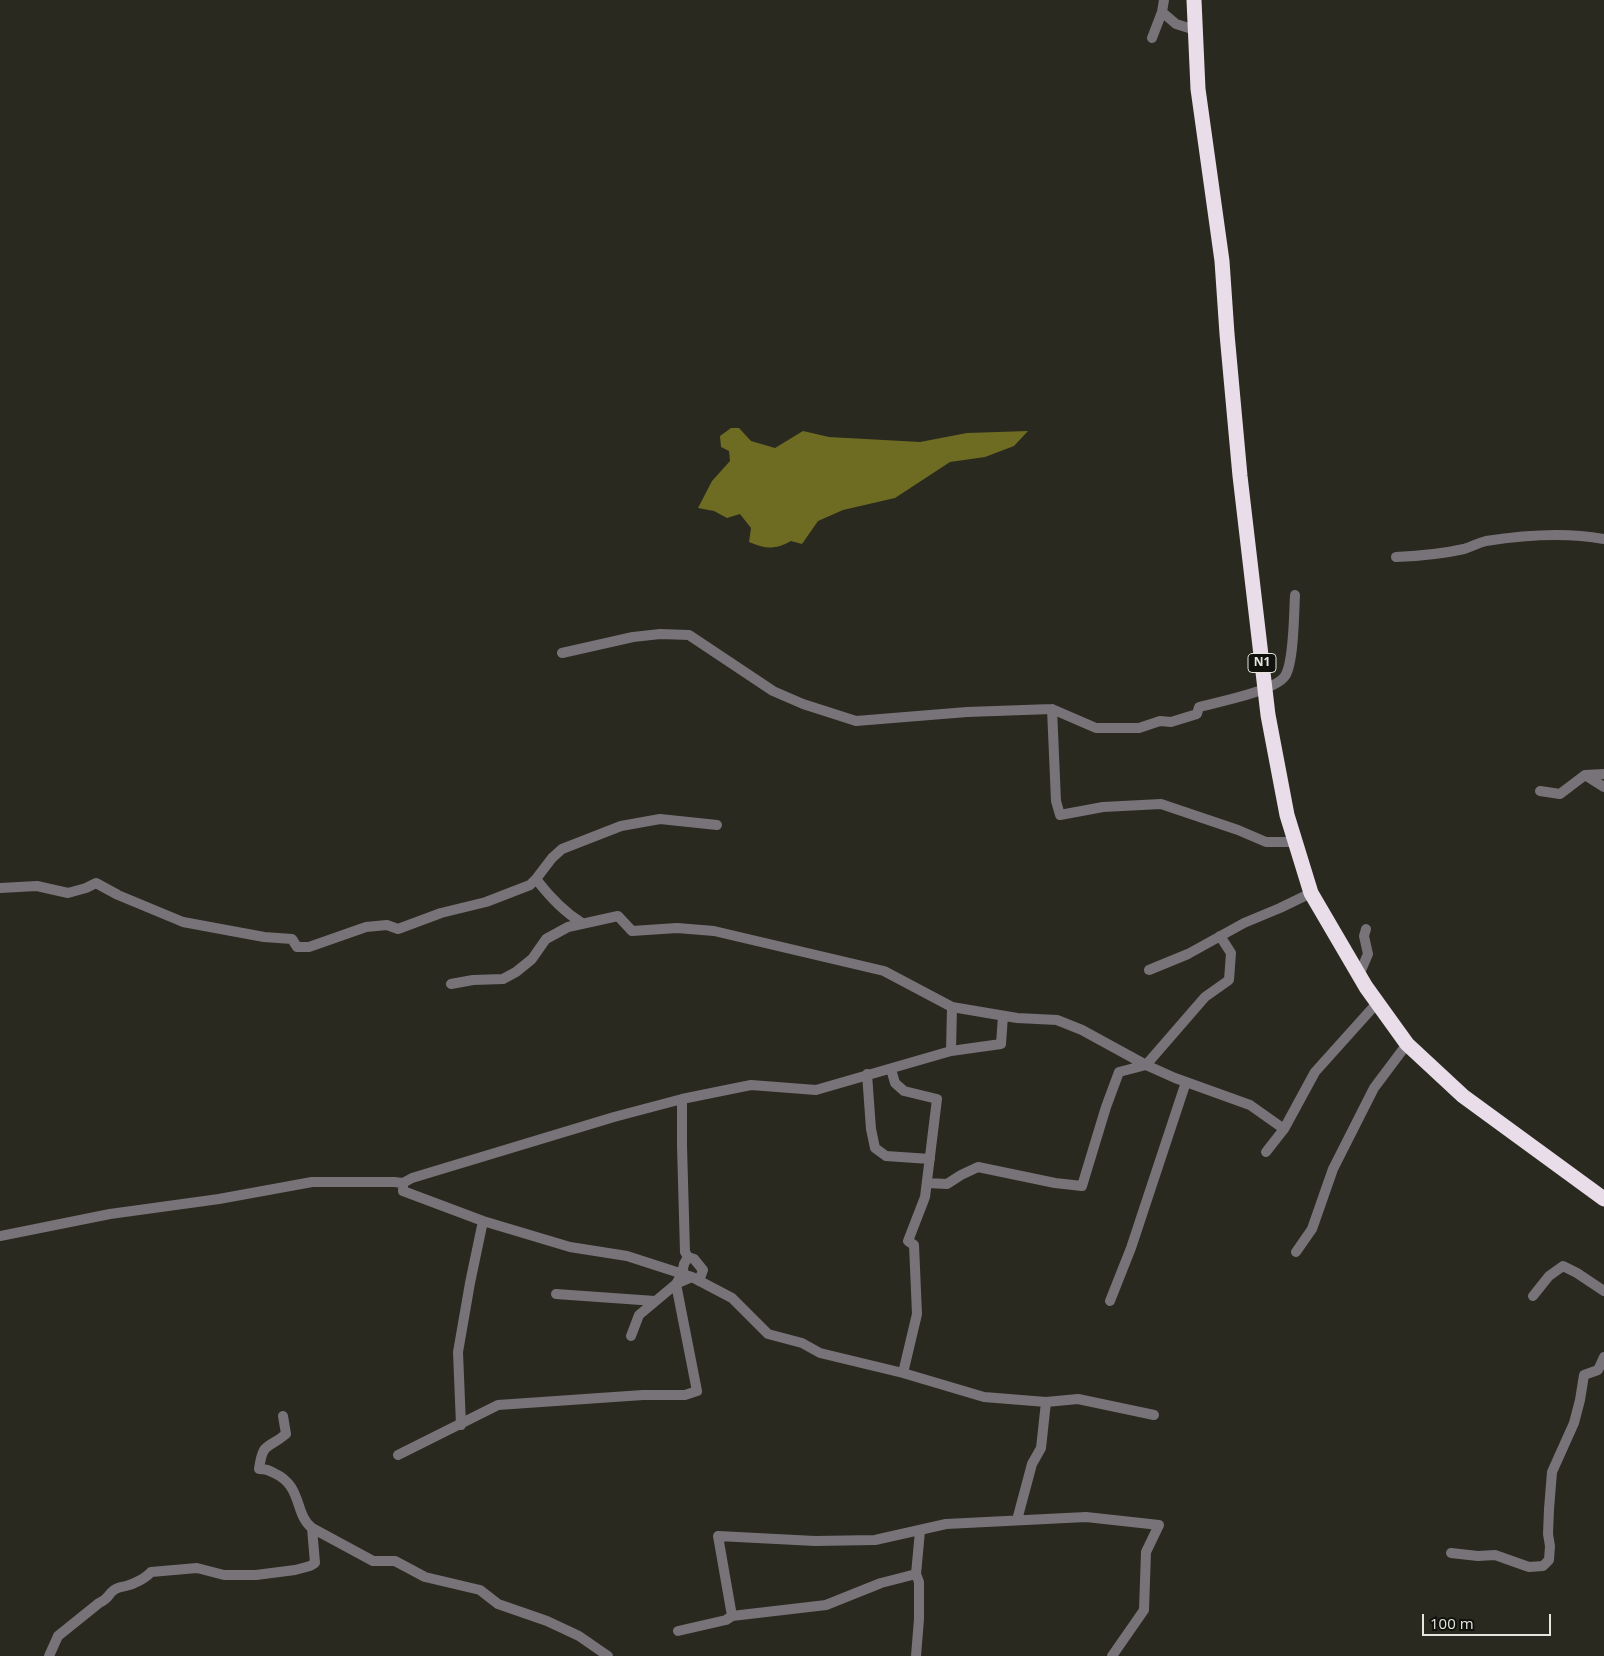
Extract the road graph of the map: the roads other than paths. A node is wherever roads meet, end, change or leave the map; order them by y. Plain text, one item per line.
1 (1164, 0) edge
2 (1194, 0) edge
3 (1162, 12) junction
4 (1195, 30) junction
5 (1152, 38) dead end
6 (1604, 539) edge
7 (1396, 557) dead end
8 (1295, 595) dead end
9 (562, 653) dead end
10 (1265, 690) junction
11 (1052, 709) junction
12 (1604, 774) edge
13 (1586, 775) junction
14 (1604, 787) edge
15 (1540, 791) dead end
16 (717, 825) dead end
17 (1295, 842) junction
18 (536, 879) junction
19 (0, 888) edge
20 (1311, 893) junction
21 (582, 923) junction
22 (1366, 929) dead end
23 (1220, 936) junction
24 (1149, 970) dead end
25 (1359, 975) junction
26 (451, 984) dead end
27 (1377, 1002) junction
28 (952, 1007) junction
29 (1003, 1016) junction
30 (1407, 1044) junction
31 (951, 1051) junction
32 (1146, 1065) junction
33 (891, 1069) junction
34 (867, 1074) junction
35 (1186, 1082) junction
36 (682, 1099) junction
37 (1284, 1129) junction
38 (1266, 1152) dead end
39 (930, 1159) junction
40 (403, 1183) junction
41 (927, 1183) junction
42 (1604, 1199) edge
43 (484, 1221) junction
44 (0, 1236) edge
45 (1296, 1252) dead end
46 (688, 1257) junction
47 (682, 1274) junction
48 (696, 1279) junction
49 (676, 1284) junction
50 (1604, 1291) edge
51 (556, 1294) dead end
52 (1533, 1296) dead end
53 (1110, 1300) dead end
54 (655, 1301) junction
55 (631, 1336) dead end
56 (1604, 1357) edge
57 (903, 1373) junction
58 (1046, 1402) junction
59 (1154, 1415) dead end
60 (283, 1416) dead end
61 (461, 1425) junction
62 (398, 1455) dead end
63 (1017, 1520) junction
64 (312, 1528) junction
65 (920, 1531) junction
66 (1451, 1553) dead end
67 (916, 1574) junction
68 (732, 1616) junction
69 (678, 1631) dead end
70 (49, 1656) edge
71 (608, 1656) edge
72 (916, 1656) edge
73 (1112, 1656) edge

1 - 3 street
2 - 4 highway, N1
3 - 4 street
3 - 5 street
4 - 10 highway, N1
6 - 7 street
8 - 10 street
9 - 11 street
10 - 11 street
10 - 17 highway, N1
11 - 17 street
12 - 13 street
13 - 14 street
13 - 15 street
16 - 18 street
17 - 20 highway, N1
18 - 19 street
18 - 21 street
20 - 23 street
20 - 25 highway, N1
21 - 26 street
21 - 28 street
22 - 25 street
23 - 24 street
23 - 32 street
25 - 27 highway, N1
27 - 30 highway, N1
27 - 37 street
28 - 29 street
28 - 31 street
29 - 31 street
29 - 32 street
30 - 42 highway, N1
30 - 45 street
31 - 33 street
32 - 35 street
32 - 41 street
33 - 34 street
33 - 39 street
34 - 36 street
34 - 39 street
35 - 37 street
35 - 53 street
36 - 40 street
36 - 46 street
37 - 38 street
39 - 41 street
40 - 43 street
40 - 44 street
41 - 57 street
43 - 47 street
43 - 61 street
46 - 47 street
46 - 48 street
47 - 48 street
47 - 49 street
48 - 49 street
48 - 57 street
49 - 54 street
49 - 61 street
50 - 52 street
51 - 54 street
54 - 55 street
56 - 66 street
57 - 58 street
58 - 59 street
58 - 63 street
60 - 64 street
61 - 62 street
63 - 65 street
63 - 73 street
64 - 70 street
64 - 71 street
65 - 67 street
65 - 68 street
67 - 68 street
67 - 72 street
68 - 69 street

